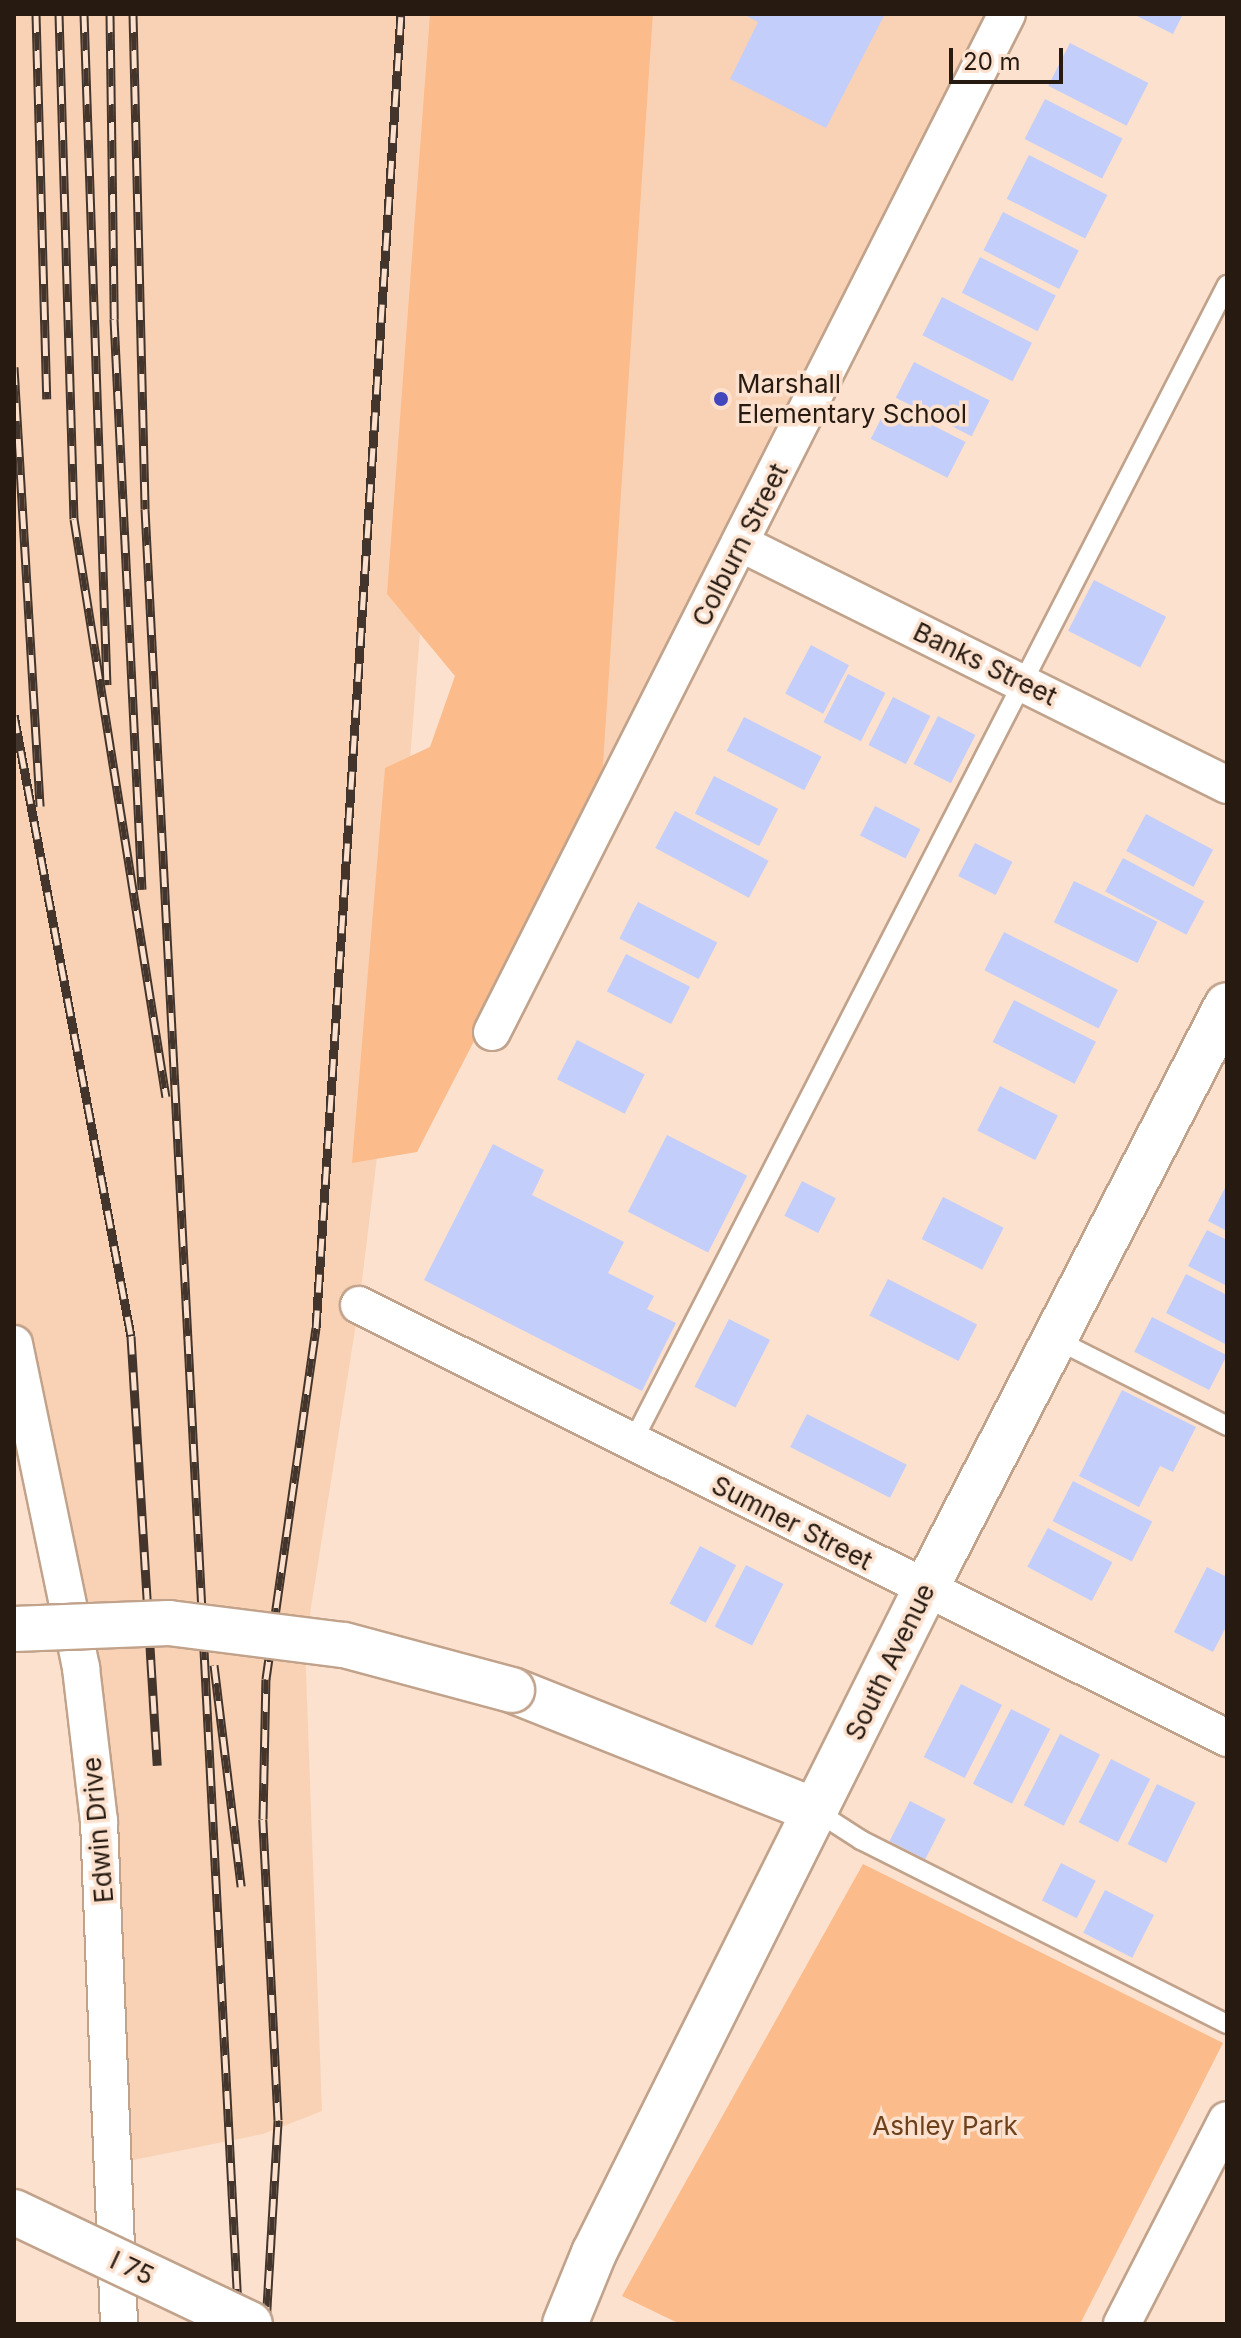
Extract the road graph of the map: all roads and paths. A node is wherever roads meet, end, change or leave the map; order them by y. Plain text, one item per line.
1 (1007, 14) edge
2 (1227, 285) edge
3 (742, 544) junction
4 (1025, 684) junction
5 (1227, 785) edge
6 (1227, 1005) edge
7 (492, 1032) dead end
8 (359, 1305) dead end
9 (1054, 1339) junction
10 (14, 1344) edge
11 (1227, 1426) edge
12 (632, 1443) junction
13 (925, 1590) junction
14 (14, 1629) edge
15 (1227, 1738) edge
16 (816, 1811) junction
17 (1227, 2024) edge
18 (1227, 2120) edge
19 (14, 2212) edge
20 (119, 2324) edge
21 (250, 2324) edge
22 (565, 2324) edge
23 (1122, 2324) edge

1 - 3 street, Colburn Street
2 - 4 lane
3 - 4 street, Banks Street
3 - 7 street, Colburn Street
4 - 5 street, Banks Street
4 - 12 lane
6 - 9 main road, South Avenue
8 - 12 street, Sumner Street
9 - 11 lane
9 - 13 main road, South Avenue
10 - 20 street, Edwin Drive
12 - 13 street, Sumner Street
13 - 15 street, Sumner Street
13 - 16 main road, South Avenue
14 - 16 main road, bridge
16 - 17 lane
16 - 22 main road, South Avenue
18 - 23 street
19 - 21 main road, I 75 / I 75, bridge

